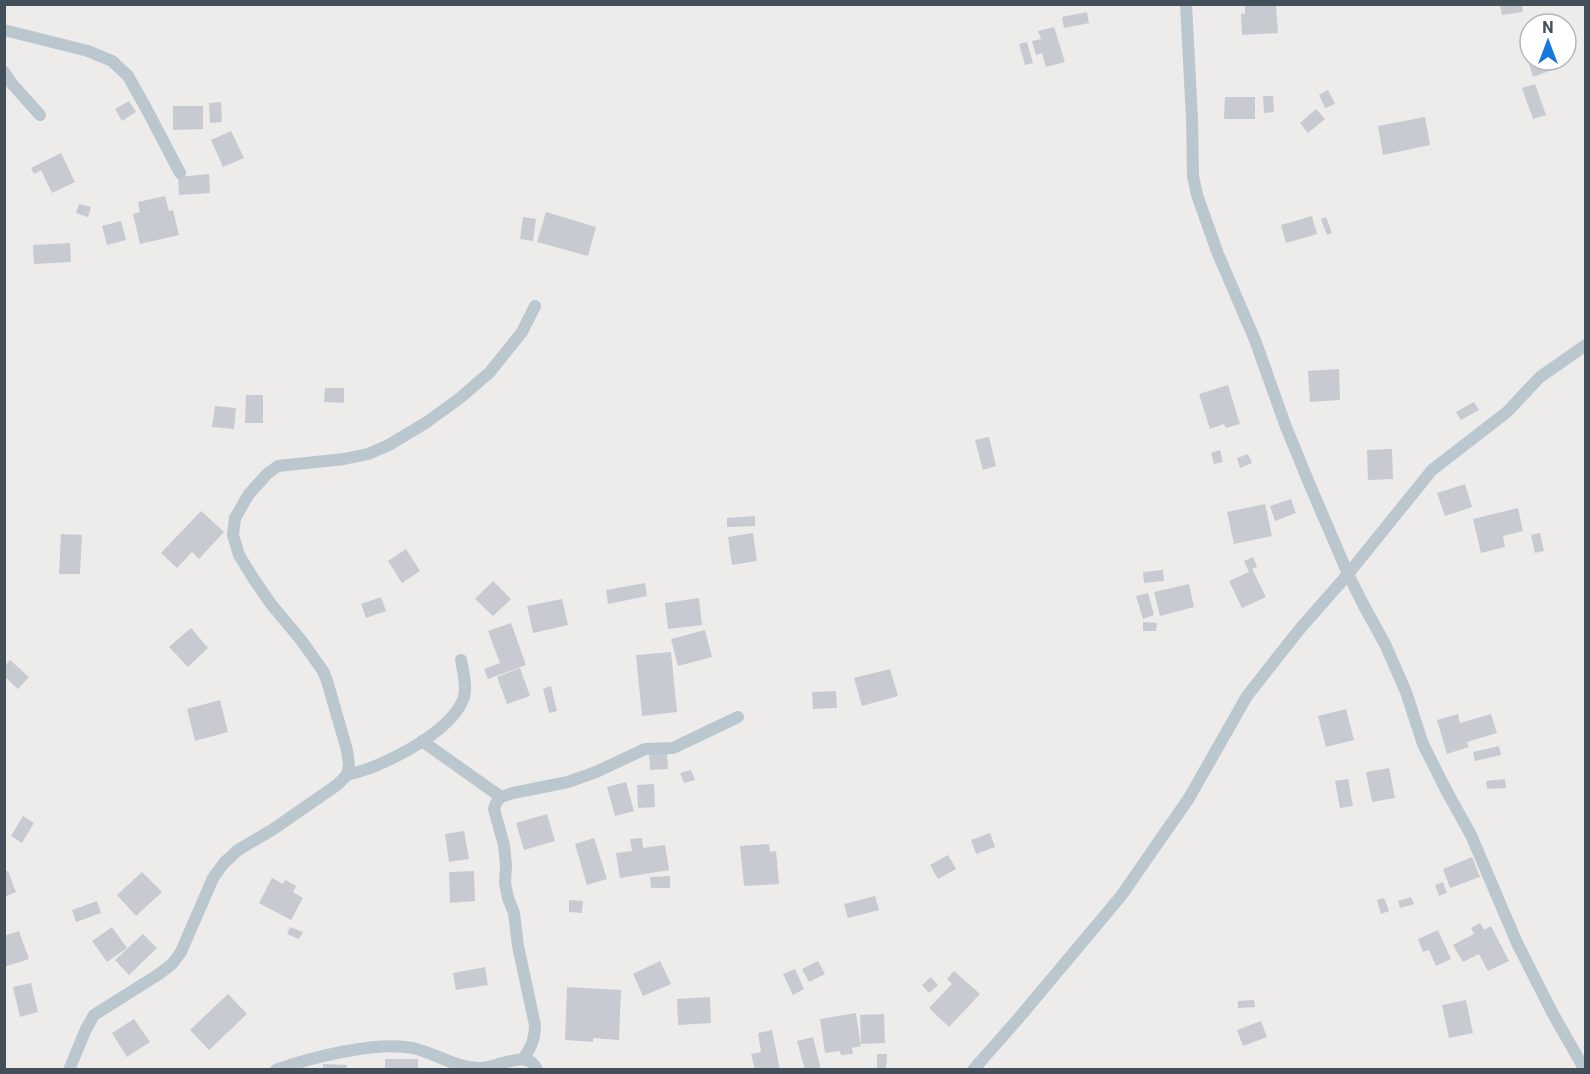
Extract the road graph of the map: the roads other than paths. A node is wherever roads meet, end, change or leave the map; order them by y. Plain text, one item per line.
1 (1186, 4) edge
2 (4, 30) edge
3 (4, 72) edge
4 (40, 115) dead end
5 (180, 174) dead end
6 (535, 306) dead end
7 (1586, 345) edge
8 (1348, 574) junction
9 (461, 660) dead end
10 (738, 717) dead end
11 (422, 741) junction
12 (346, 775) junction
13 (501, 797) junction
14 (524, 1058) junction
15 (69, 1070) edge
16 (276, 1070) edge
17 (537, 1070) edge
18 (973, 1070) edge
19 (1584, 1070) edge

1 - 8 street
2 - 5 street
3 - 4 street
6 - 12 street
7 - 8 street
8 - 18 street
8 - 19 street
9 - 11 street
10 - 13 street
11 - 12 street
11 - 13 street
12 - 15 street
13 - 14 street
14 - 16 street
14 - 17 street

